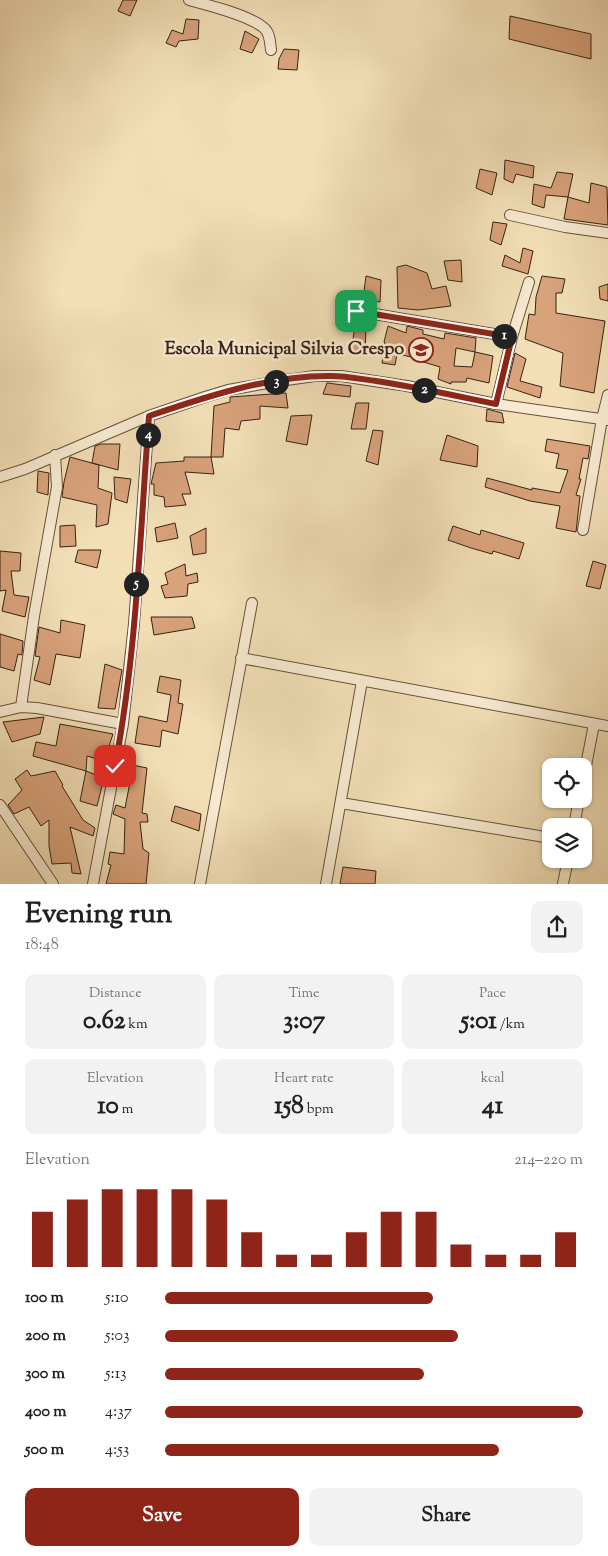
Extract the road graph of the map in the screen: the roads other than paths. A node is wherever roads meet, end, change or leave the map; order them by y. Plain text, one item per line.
1 (189, 0) edge
2 (271, 50) dead end
3 (510, 215) dead end
4 (608, 233) edge
5 (529, 282) dead end
6 (356, 311) dead end
7 (512, 337) junction
8 (608, 396) edge
9 (496, 404) junction
10 (149, 416) junction
11 (605, 420) edge
12 (55, 455) junction
13 (0, 477) edge
14 (583, 530) dead end
15 (252, 603) dead end
16 (242, 658) junction
17 (362, 681) junction
18 (21, 707) junction
19 (0, 712) edge
20 (123, 724) junction
21 (594, 724) junction
22 (608, 726) edge
23 (587, 758) edge
24 (341, 803) junction
25 (0, 805) edge
26 (542, 836) edge
27 (567, 868) edge
28 (53, 884) edge
29 (93, 884) edge
30 (200, 884) edge
31 (326, 884) edge
32 (564, 884) edge

1 - 2 street
3 - 4 street
5 - 7 street
6 - 7 street
7 - 9 street
8 - 11 street
9 - 10 street
9 - 11 street
10 - 12 street
10 - 20 street
11 - 14 street
12 - 13 street
12 - 18 street
15 - 16 street
16 - 17 street
16 - 30 street
17 - 21 street
17 - 24 street
18 - 19 street
18 - 20 street
20 - 29 street
21 - 22 street
21 - 23 street
24 - 26 street
24 - 31 street
25 - 28 street
27 - 32 street

